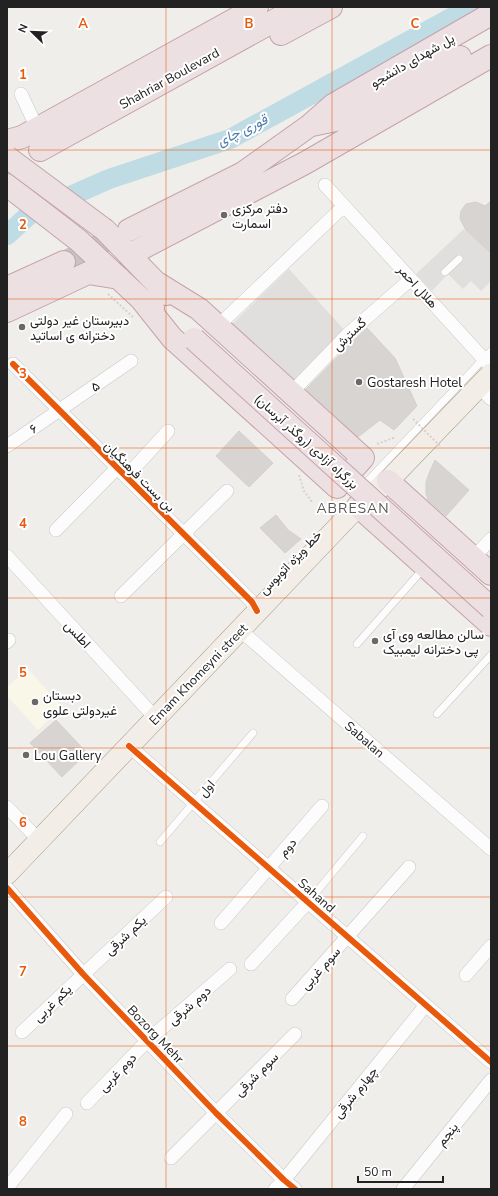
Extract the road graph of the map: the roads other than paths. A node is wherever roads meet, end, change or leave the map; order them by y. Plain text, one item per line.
1 (257, 7) edge
2 (299, 7) edge
3 (331, 7) edge
4 (491, 14) edge
5 (491, 41) edge
6 (491, 56) edge
7 (21, 94) dead end
8 (116, 108) junction
9 (309, 126) junction
10 (37, 128) junction
11 (7, 141) edge
12 (40, 150) dead end
13 (7, 157) edge
14 (7, 185) edge
15 (324, 185) dead end
16 (344, 206) junction
17 (129, 230) tunnel mouth
18 (129, 255) junction
19 (459, 259) dead end
20 (64, 262) tunnel mouth
21 (445, 272) dead end
22 (119, 278) junction
23 (411, 279) junction
24 (7, 288) edge
25 (141, 298) junction
26 (7, 312) edge
27 (205, 332) junction
28 (132, 361) dead end
29 (13, 364) dead end
30 (488, 373) edge
31 (291, 393) junction
32 (59, 410) junction
33 (323, 422) junction
34 (168, 431) dead end
35 (7, 446) edge
36 (294, 448) junction
37 (121, 472) junction
38 (388, 481) junction
39 (227, 491) dead end
40 (357, 499) junction
41 (56, 530) dead end
42 (183, 534) junction
43 (491, 539) edge
44 (7, 556) edge
45 (425, 566) junction
46 (483, 567) edge
47 (491, 591) edge
48 (121, 596) dead end
49 (462, 599) junction
50 (253, 605) junction
51 (491, 608) edge
52 (491, 625) edge
53 (240, 630) junction
54 (357, 644) dead end
55 (491, 655) edge
56 (151, 714) junction
57 (437, 714) dead end
58 (253, 734) dead end
59 (129, 746) junction
60 (194, 802) junction
61 (322, 806) dead end
62 (7, 807) edge
63 (34, 835) junction
64 (363, 836) dead end
65 (160, 842) dead end
66 (491, 849) edge
67 (410, 867) dead end
68 (269, 868) junction
69 (7, 874) edge
70 (7, 888) edge
71 (166, 897) dead end
72 (308, 902) junction
73 (221, 923) dead end
74 (348, 936) junction
75 (491, 946) edge
76 (251, 964) dead end
77 (230, 970) dead end
78 (83, 974) junction
79 (466, 975) dead end
80 (292, 999) dead end
81 (426, 1004) junction
82 (22, 1032) dead end
83 (295, 1034) dead end
84 (147, 1041) junction
85 (491, 1062) edge
86 (491, 1080) edge
87 (87, 1103) dead end
88 (216, 1113) junction
89 (66, 1114) dead end
90 (171, 1158) dead end
91 (280, 1184) edge
92 (7, 1188) edge
93 (295, 1189) edge
94 (403, 1189) edge

1 - 10 highway
2 - 8 highway, Shahriar Boulevard
3 - 8 highway
4 - 9 highway, پل شهدای دانشجو
5 - 9 highway
6 - 18 highway
7 - 10 street
8 - 12 highway, Shahriar Boulevard
9 - 17 highway, پل شهدای دانشجو
10 - 11 highway
13 - 18 highway, bridge
14 - 22 highway
15 - 16 street, هلال احمر
16 - 23 street, هلال احمر
16 - 27 street
18 - 27 highway
19 - 21 lane
20 - 24 highway
22 - 25 highway
22 - 26 highway
23 - 30 street, هلال احمر
23 - 31 street, گسترش
25 - 27 highway
25 - 36 highway
27 - 31 highway
27 - 47 highway, بزرگراه آزادی (روگذر آبرسان)
27 - 51 highway, بزرگراه آزادی (روگذر آبرسان), bridge
28 - 32 street, ۵
29 - 32 street, بن بست فرهنگیان
30 - 38 main road, Emam Khomeyni street
30 - 40 lane
31 - 33 highway
32 - 35 street, ۶
32 - 37 street, بن بست فرهنگیان
33 - 36 highway
33 - 36 highway
34 - 37 street
37 - 41 street
37 - 42 street, بن بست فرهنگیان
38 - 40 main road, Emam Khomeyni street
38 - 46 highway
39 - 42 street
40 - 45 highway
40 - 50 main road, Emam Khomeyni street
42 - 48 street
42 - 50 street, بن بست فرهنگیان
43 - 46 street
44 - 56 street, اطلس
45 - 49 highway
45 - 54 lane
46 - 49 highway
49 - 52 highway
50 - 53 main road, Emam Khomeyni street
53 - 56 main road, Emam Khomeyni street
53 - 66 street, Sabalan
55 - 57 lane
56 - 59 main road, Emam Khomeyni street
58 - 60 lane, اول
59 - 60 street, Sahand
59 - 63 main road, Emam Khomeyni street
60 - 65 lane, اول
60 - 68 street, Sahand
61 - 68 street, دوم
62 - 63 street
63 - 69 main road, Emam Khomeyni street
64 - 72 lane
67 - 74 street
68 - 72 street, Sahand
68 - 73 street, دوم
70 - 78 street, Bozorg Mehr
71 - 78 street, یکم شرقی
72 - 74 street, Sahand
72 - 76 street
74 - 80 street, سوم غربی
74 - 81 street, Sahand
75 - 79 street
77 - 84 street, دوم شرقی
78 - 82 street, یکم غربی
78 - 84 street, Bozorg Mehr
81 - 85 street, Sahand
81 - 91 street, چهارم شرقی
83 - 88 street, سوم شرقی
84 - 87 street, دوم غربی
84 - 88 street, Bozorg Mehr
86 - 94 street, پنجم
88 - 90 street
88 - 91 street, Bozorg Mehr
89 - 92 street
91 - 93 street, Bozorg Mehr

